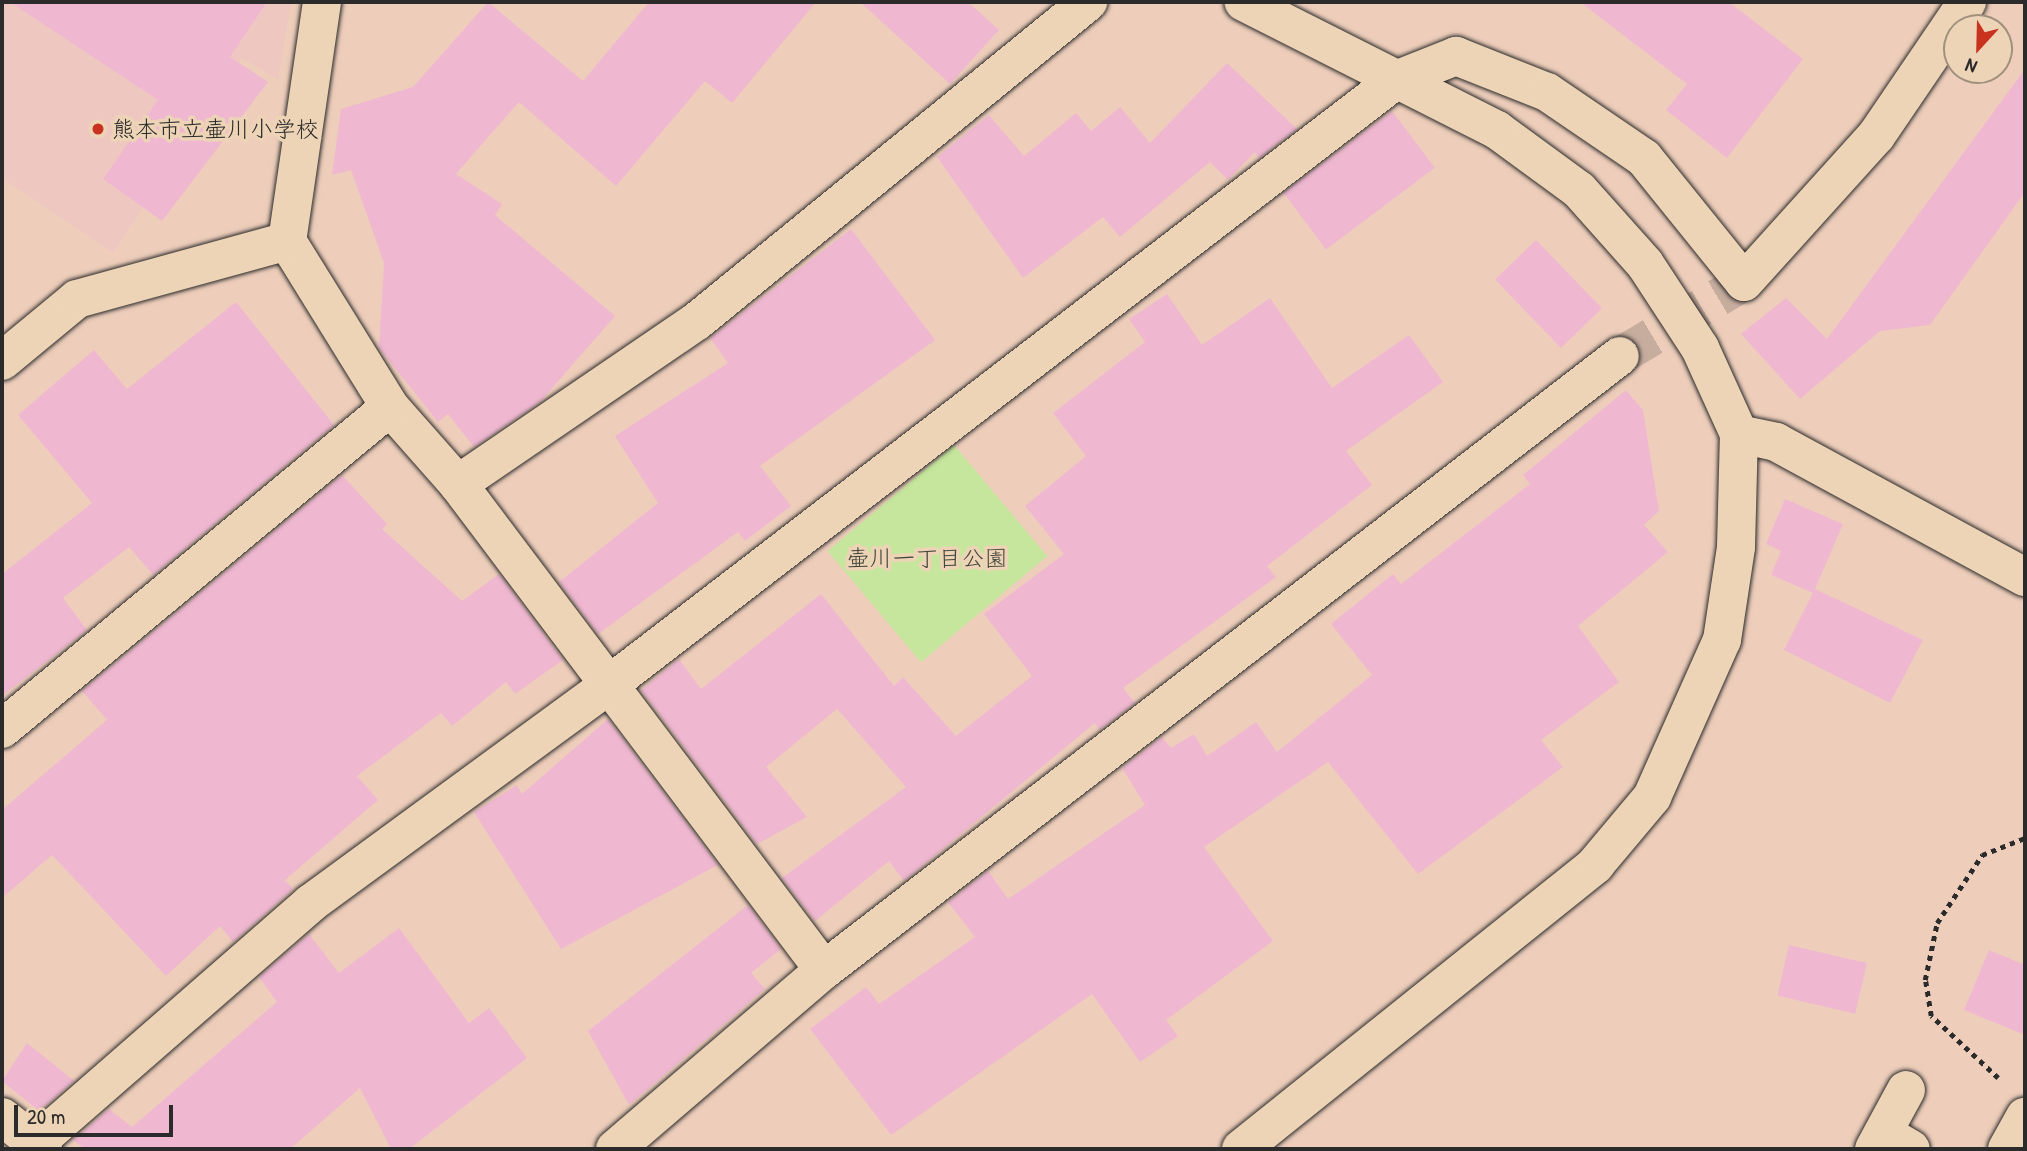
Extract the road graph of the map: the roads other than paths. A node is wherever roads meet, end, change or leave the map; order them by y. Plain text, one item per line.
1 (322, 2) edge
2 (1088, 2) edge
3 (1244, 2) edge
4 (1967, 2) edge
5 (1396, 80) junction
6 (286, 241) junction
7 (1619, 356) tunnel mouth
8 (2, 361) edge
9 (390, 407) junction
10 (1739, 434) junction
11 (458, 484) junction
12 (2025, 577) edge
13 (606, 687) junction
14 (2, 729) edge
15 (824, 970) junction
16 (1906, 1090) dead end
17 (2016, 1102) edge
18 (2, 1117) edge
19 (1889, 1144) edge
20 (39, 1146) edge
21 (615, 1149) edge
22 (1241, 1149) edge
23 (2007, 1149) edge

1 - 6 street
2 - 11 street
3 - 5 street
4 - 5 street
5 - 10 street
5 - 13 street
6 - 8 street
6 - 9 street
7 - 15 street
9 - 11 street
9 - 14 street
10 - 12 street
10 - 22 street
11 - 13 street
13 - 15 street
13 - 20 street
15 - 21 street
16 - 19 street
17 - 23 street
18 - 20 street

